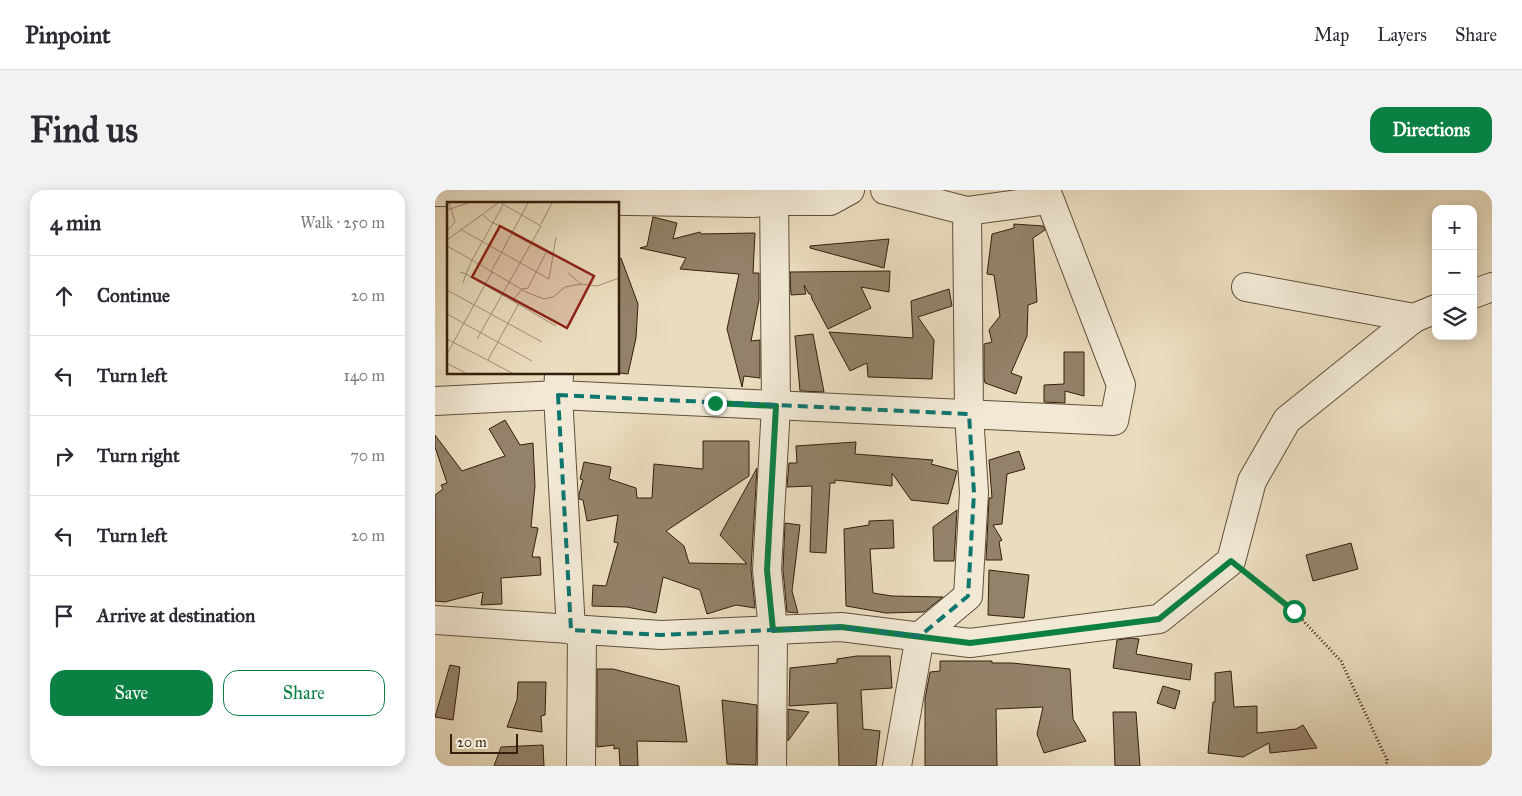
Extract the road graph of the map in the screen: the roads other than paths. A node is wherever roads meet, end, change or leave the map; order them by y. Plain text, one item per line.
1 (849, 190) edge
2 (885, 190) edge
3 (435, 192) edge
4 (774, 195) edge
5 (1047, 195) edge
6 (566, 196) edge
7 (967, 210) junction
8 (1246, 287) dead end
9 (1492, 287) edge
10 (1477, 293) edge
11 (1425, 314) edge
12 (559, 385) edge
13 (435, 401) edge
14 (776, 406) junction
15 (969, 414) junction
16 (435, 620) edge
17 (576, 630) junction
18 (773, 630) junction
19 (920, 636) junction
20 (581, 766) edge
21 (772, 766) edge
22 (897, 766) edge

1 - 4 street
2 - 7 street
3 - 6 street
4 - 6 street
4 - 14 street
5 - 7 street
5 - 15 street
7 - 15 street
8 - 11 street
9 - 10 street
11 - 19 street
12 - 13 street
12 - 14 street
12 - 17 street
14 - 15 street
14 - 18 street
15 - 19 street
16 - 17 street
17 - 18 street
17 - 20 street
18 - 19 street
18 - 21 street
19 - 22 street

